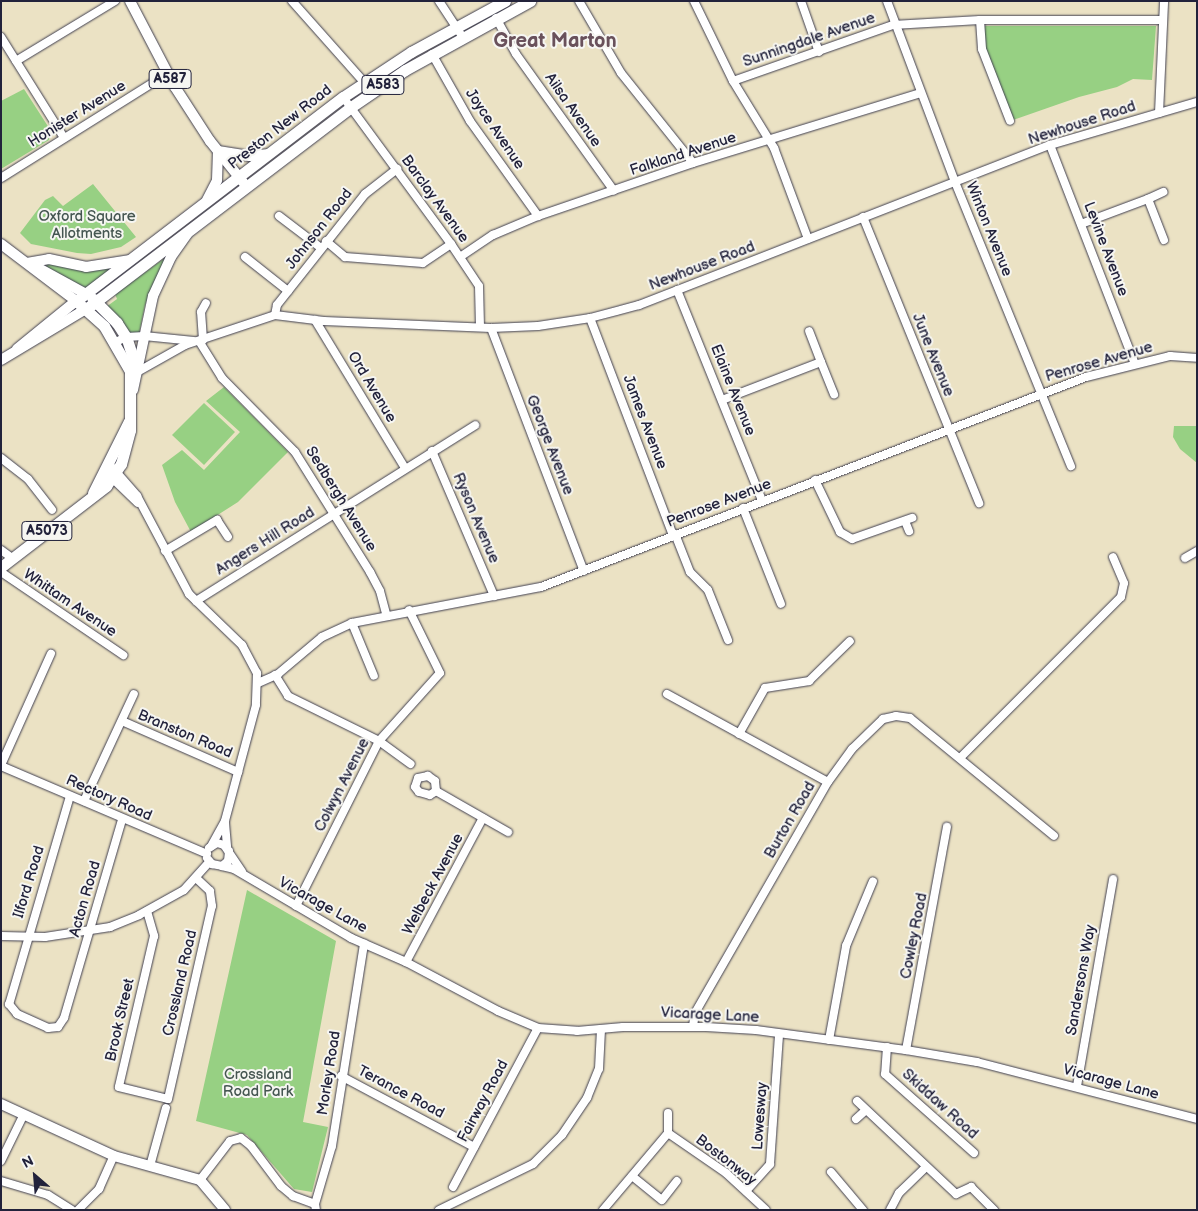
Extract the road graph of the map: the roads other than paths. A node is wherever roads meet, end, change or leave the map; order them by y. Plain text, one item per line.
1 (115, 1) edge
2 (130, 1) edge
3 (292, 1) edge
4 (440, 1) edge
5 (505, 1) edge
6 (530, 1) edge
7 (579, 1) edge
8 (694, 1) edge
9 (801, 1) edge
10 (886, 1) edge
11 (1164, 1) edge
12 (496, 18) junction
13 (980, 20) junction
14 (1163, 20) junction
15 (893, 25) junction
16 (459, 32) junction
17 (1, 37) edge
18 (819, 52) junction
19 (432, 54) junction
20 (16, 61) junction
21 (167, 74) junction
22 (733, 81) junction
23 (364, 82) junction
24 (920, 93) junction
25 (343, 97) junction
26 (1197, 102) edge
27 (351, 107) junction
28 (1159, 113) junction
29 (1010, 121) dead end
30 (64, 138) junction
31 (768, 141) junction
32 (1050, 144) junction
33 (218, 151) junction
34 (269, 154) junction
35 (693, 163) junction
36 (397, 169) junction
37 (1, 178) edge
38 (243, 182) junction
39 (955, 182) junction
40 (614, 191) junction
41 (1163, 192) dead end
42 (1148, 198) junction
43 (205, 203) junction
44 (279, 216) dead end
45 (538, 216) junction
46 (863, 217) junction
47 (1081, 224) junction
48 (189, 232) junction
49 (808, 239) junction
50 (1164, 240) dead end
51 (1, 244) edge
52 (323, 244) junction
53 (451, 244) junction
54 (245, 257) dead end
55 (460, 257) junction
56 (133, 260) junction
57 (27, 263) junction
58 (677, 290) junction
59 (288, 291) junction
60 (81, 298) junction
61 (96, 302) junction
62 (206, 303) dead end
63 (86, 309) junction
64 (275, 315) junction
65 (590, 318) junction
66 (315, 320) junction
67 (480, 327) junction
68 (491, 328) junction
69 (810, 331) dead end
70 (144, 336) junction
71 (126, 337) junction
72 (201, 341) junction
73 (114, 343) junction
74 (17, 349) junction
75 (1197, 358) edge
76 (1, 360) edge
77 (820, 362) junction
78 (1135, 364) junction
79 (135, 371) junction
80 (1041, 393) junction
81 (834, 394) dead end
82 (722, 400) junction
83 (475, 425) dead end
84 (948, 429) junction
85 (432, 451) junction
86 (1, 458) edge
87 (1071, 466) dead end
88 (405, 468) junction
89 (111, 472) junction
90 (815, 480) junction
91 (762, 500) junction
92 (978, 503) dead end
93 (743, 508) junction
94 (52, 510) dead end
95 (333, 514) junction
96 (909, 531) dead end
97 (674, 534) junction
98 (228, 537) dead end
99 (1, 550) edge
100 (165, 551) junction
101 (1197, 551) edge
102 (1113, 557) dead end
103 (12, 558) junction
104 (1185, 558) dead end
105 (1, 567) edge
106 (584, 571) junction
107 (1, 572) edge
108 (494, 596) junction
109 (196, 600) junction
110 (781, 604) dead end
111 (409, 610) junction
112 (386, 614) junction
113 (352, 623) junction
114 (728, 640) dead end
115 (850, 641) dead end
116 (51, 654) dead end
117 (124, 655) dead end
118 (275, 675) junction
119 (374, 676) dead end
120 (258, 683) junction
121 (134, 694) dead end
122 (667, 694) dead end
123 (122, 721) junction
124 (739, 734) junction
125 (379, 741) junction
126 (961, 757) junction
127 (411, 764) dead end
128 (1, 766) edge
129 (238, 772) junction
130 (828, 782) junction
131 (436, 791) dead end
132 (70, 796) junction
133 (84, 801) junction
134 (483, 818) junction
135 (122, 820) junction
136 (225, 821) junction
137 (947, 828) dead end
138 (508, 832) dead end
139 (1054, 836) dead end
140 (211, 846) junction
141 (228, 849) junction
142 (208, 858) junction
143 (222, 866) junction
144 (248, 879) junction
145 (1113, 879) dead end
146 (197, 880) junction
147 (873, 881) dead end
148 (296, 906) junction
149 (147, 911) junction
150 (91, 931) junction
151 (1, 936) edge
152 (26, 938) junction
153 (364, 944) junction
154 (406, 962) junction
155 (16, 976) joint
156 (693, 1026) junction
157 (538, 1028) junction
158 (601, 1029) junction
159 (779, 1034) junction
160 (830, 1040) junction
161 (887, 1048) junction
162 (906, 1050) junction
163 (341, 1076) junction
164 (1076, 1086) junction
165 (168, 1099) joint
166 (858, 1101) dead end
167 (1, 1104) edge
168 (166, 1108) dead end
169 (866, 1110) junction
170 (668, 1113) dead end
171 (24, 1114) junction
172 (856, 1119) dead end
173 (1197, 1119) edge
174 (668, 1133) junction
175 (474, 1147) junction
176 (974, 1153) dead end
177 (114, 1156) junction
178 (1, 1161) edge
179 (150, 1166) junction
180 (926, 1167) junction
181 (831, 1172) dead end
182 (632, 1176) junction
183 (200, 1180) junction
184 (1, 1181) edge
185 (677, 1181) dead end
186 (453, 1187) dead end
187 (746, 1191) junction
188 (316, 1207) edge
189 (764, 1209) edge
190 (72, 1210) edge
191 (78, 1210) edge
192 (225, 1210) edge
193 (439, 1210) edge
194 (603, 1210) edge
195 (862, 1210) edge
196 (890, 1210) edge
197 (994, 1210) edge

1 - 20 street
2 - 21 main road, A587
3 - 23 street
4 - 16 street
5 - 16 highway, Preston New Road / A583
6 - 12 highway, Preston New Road / A583
7 - 35 street
8 - 22 street
9 - 18 street
10 - 15 street, Winton Avenue
11 - 14 street
12 - 16 highway, Preston New Road / A583
12 - 40 street, Ailsa Avenue
13 - 14 street, Sunningdale Avenue
13 - 15 street, Sunningdale Avenue
13 - 29 street
14 - 28 street
15 - 18 street, Sunningdale Avenue
15 - 24 street, Winton Avenue
16 - 19 highway, Preston New Road / A583
16 - 23 highway, Preston New Road / A583
17 - 20 street
18 - 22 street, Sunningdale Avenue
19 - 27 highway, Preston New Road / A583
19 - 45 street, Joyce Avenue
20 - 30 street
21 - 30 street, Honister Avenue
21 - 33 main road, A587
22 - 31 street
23 - 25 highway, Preston New Road / A583
24 - 31 street, Falkland Avenue
24 - 39 street, Winton Avenue
25 - 27 street, Barclay Avenue
25 - 34 highway, Preston New Road / A583
26 - 28 street, Newhouse Road
27 - 36 street, Barclay Avenue
27 - 38 highway, Preston New Road / A583
28 - 32 street, Newhouse Road
30 - 37 street, Honister Avenue
31 - 35 street, Falkland Avenue
31 - 49 street
32 - 39 street, Newhouse Road
32 - 47 street, Levine Avenue
33 - 34 main road
33 - 38 main road, A587
33 - 43 main road, A583
34 - 38 highway, Preston New Road / A583
35 - 40 street, Falkland Avenue
36 - 52 street, Johnson Road
36 - 53 street, Barclay Avenue
38 - 43 highway, Preston New Road / A583
38 - 48 highway, Preston New Road / A583
39 - 46 street, Newhouse Road
39 - 80 street, Winton Avenue
40 - 45 street, Falkland Avenue
41 - 42 street
42 - 47 street
42 - 50 street
43 - 56 highway, Preston New Road / A583
44 - 52 street
45 - 55 street, Falkland Avenue
46 - 49 street, Newhouse Road
46 - 84 street, June Avenue
47 - 78 street, Levine Avenue
48 - 61 highway, Preston New Road / A583
48 - 70 main road, Preston New Road
49 - 58 street, Newhouse Road
51 - 57 main road
52 - 53 street
52 - 59 street, Johnson Road
53 - 55 street, Barclay Avenue
54 - 59 street
55 - 67 street, Barclay Avenue
56 - 57 main road
56 - 60 highway, Preston New Road / A583
57 - 60 main road
58 - 65 street, Newhouse Road
58 - 82 street, Elaine Avenue
59 - 64 street, Johnson Road
60 - 61 highway
60 - 63 highway
60 - 74 main road
61 - 63 highway, A583
61 - 71 highway
62 - 72 street
63 - 73 highway
63 - 74 main road
64 - 66 street, Newhouse Road
64 - 72 street, Newhouse Road
65 - 68 street, Newhouse Road
65 - 97 street, James Avenue
66 - 67 street, Newhouse Road
66 - 88 street, Ord Avenue
67 - 68 street, Newhouse Road
68 - 106 street, George Avenue
69 - 77 street
70 - 71 street, Newhouse Road
70 - 72 street, Newhouse Road
70 - 79 main road, Preston New Road
71 - 73 street
71 - 79 highway
72 - 79 street, Newhouse Road
72 - 95 street, Sedbergh Avenue
73 - 79 highway
74 - 76 main road
75 - 78 street, Penrose Avenue
77 - 81 street
77 - 82 street
78 - 80 street, Penrose Avenue
79 - 89 highway
80 - 84 street, Penrose Avenue
80 - 87 street, Winton Avenue
82 - 91 street, Elaine Avenue
83 - 85 street, Angers Hill Road
84 - 90 street, Penrose Avenue
84 - 92 street, June Avenue
85 - 88 street, Angers Hill Road
85 - 108 street, Ryson Avenue
86 - 94 street
88 - 95 street, Angers Hill Road
89 - 100 street, Vicarage Lane
89 - 103 highway, A5073
90 - 91 street, Penrose Avenue
90 - 96 street
91 - 93 street, Penrose Avenue
93 - 97 street, Penrose Avenue
93 - 110 street
95 - 109 street, Angers Hill Road
95 - 112 street, Sedbergh Avenue
97 - 106 street, Penrose Avenue
97 - 114 street, James Avenue
98 - 100 street
99 - 103 street
100 - 109 street, Vicarage Lane
101 - 104 street
102 - 126 street
103 - 105 highway, A5073
106 - 108 street, Penrose Avenue
107 - 117 street, Whittam Avenue
108 - 111 street, Penrose Avenue
109 - 120 street, Vicarage Lane
111 - 112 street, Penrose Avenue
111 - 125 street, Colwyn Avenue
112 - 113 street, Penrose Avenue
113 - 118 street, Penrose Avenue
113 - 119 street
115 - 124 street
116 - 128 street
118 - 120 street, Penrose Avenue
118 - 125 street
120 - 129 street, Vicarage Lane
121 - 123 street
122 - 124 street
123 - 129 street, Branston Road
123 - 133 street
124 - 130 street
125 - 127 street
125 - 148 street, Colwyn Avenue
126 - 130 street, Burton Road
126 - 139 street, Burton Road
128 - 132 street, Rectory Road
129 - 136 street, Vicarage Lane
130 - 156 street, Burton Road
131 - 134 street
132 - 133 street, Rectory Road
132 - 152 street, Ilford Road
133 - 135 street, Rectory Road
134 - 138 street
134 - 154 street, Welbeck Avenue
135 - 142 street, Rectory Road
135 - 150 street, Acton Road
136 - 140 street, Vicarage Lane
136 - 141 street, Vicarage Lane
137 - 162 street, Cowley Road
140 - 141 street
140 - 142 street, Vicarage Lane
141 - 143 street, Vicarage Lane
141 - 144 street, Vicarage Lane
142 - 143 street, Vicarage Lane
142 - 146 street
143 - 144 street, Vicarage Lane
144 - 148 street, Vicarage Lane
145 - 164 street, Sandersons Way
146 - 149 street
146 - 165 street, Crossland Road
147 - 160 street
148 - 153 street, Vicarage Lane
149 - 150 street
149 - 165 street, Brook Street
150 - 152 street
150 - 155 street, Acton Road
151 - 152 street
152 - 155 street, Ilford Road
153 - 154 street, Vicarage Lane
153 - 163 street, Morley Road
154 - 157 street, Vicarage Lane
156 - 158 street, Vicarage Lane
156 - 159 street, Vicarage Lane
157 - 158 street, Vicarage Lane
157 - 175 street, Fairway Road
158 - 193 street
159 - 160 street, Vicarage Lane
159 - 187 street, Lowesway
160 - 161 street, Vicarage Lane
161 - 162 street, Vicarage Lane
161 - 176 street, Skiddaw Road
162 - 164 street, Vicarage Lane
163 - 175 street, Terance Road
163 - 188 street, Morley Road
164 - 173 street, Vicarage Lane
166 - 169 street
167 - 171 main road
168 - 179 street
169 - 172 street
169 - 180 street
170 - 174 street
171 - 177 main road
171 - 178 street
174 - 182 street
174 - 187 street, Bostonway
175 - 186 street, Fairway Road
177 - 179 main road
177 - 191 street
179 - 183 main road
180 - 196 street
180 - 197 street
181 - 195 street
182 - 185 street
182 - 194 street
183 - 188 street
183 - 192 main road
184 - 190 street
187 - 189 street, Bostonway

